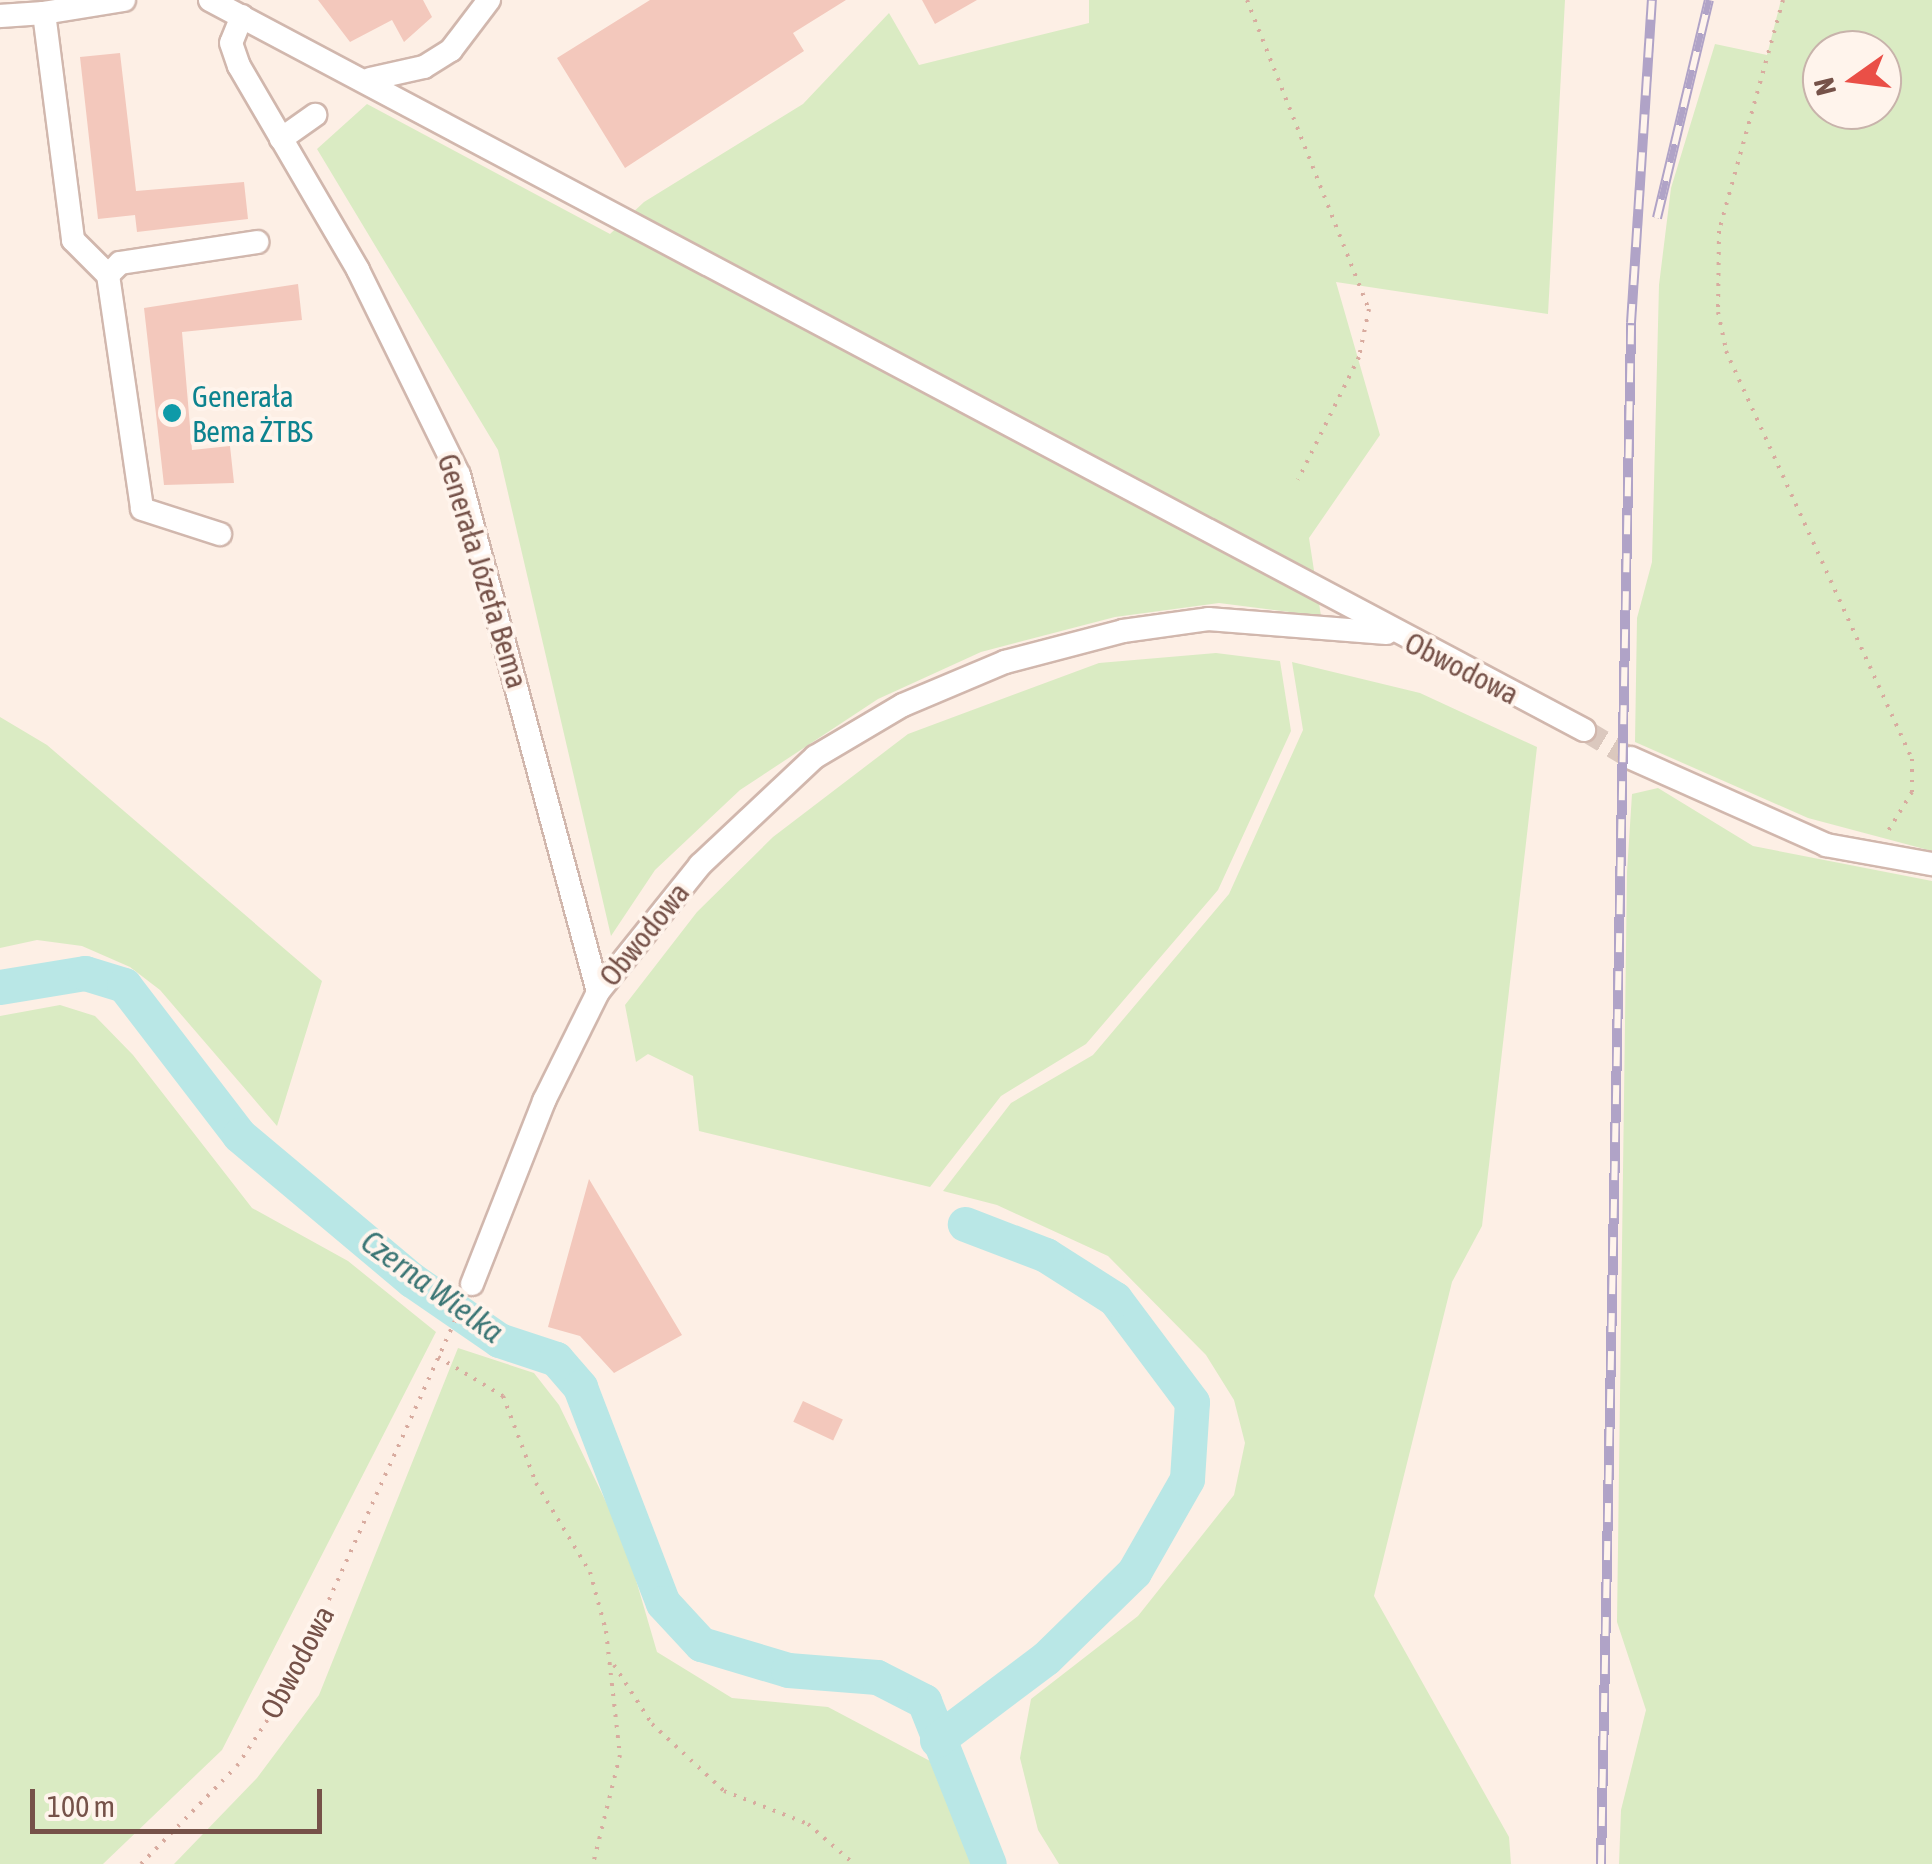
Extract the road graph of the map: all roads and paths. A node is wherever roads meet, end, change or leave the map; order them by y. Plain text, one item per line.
1 (124, 0) edge
2 (210, 0) edge
3 (490, 0) edge
4 (1247, 0) edge
5 (1784, 0) edge
6 (98, 2) edge
7 (44, 13) junction
8 (0, 16) edge
9 (242, 16) junction
10 (370, 80) junction
11 (315, 115) dead end
12 (281, 138) junction
13 (257, 242) dead end
14 (108, 275) junction
15 (1298, 480) dead end
16 (220, 534) dead end
17 (1394, 634) junction
18 (1584, 730) tunnel mouth
19 (1631, 758) tunnel mouth
20 (1876, 855) junction
21 (1932, 864) edge
22 (598, 992) junction
23 (472, 1284) joint
24 (438, 1358) junction
25 (611, 1661) junction
26 (142, 1864) edge
27 (594, 1864) edge
28 (854, 1864) edge

1 - 6 street
2 - 9 street
3 - 10 street
4 - 15 path
5 - 20 path
6 - 7 street
7 - 8 street
7 - 14 street
9 - 10 street
9 - 12 street, Generała Józefa Bema
10 - 17 street
11 - 12 street
12 - 22 street, Generała Józefa Bema
13 - 14 street
14 - 16 street
17 - 18 street, Obwodowa
17 - 22 street, Obwodowa
19 - 20 street
20 - 21 street
22 - 23 street, Obwodowa
23 - 24 path, Obwodowa
24 - 25 path
24 - 26 path, Obwodowa
25 - 27 path
25 - 28 path

